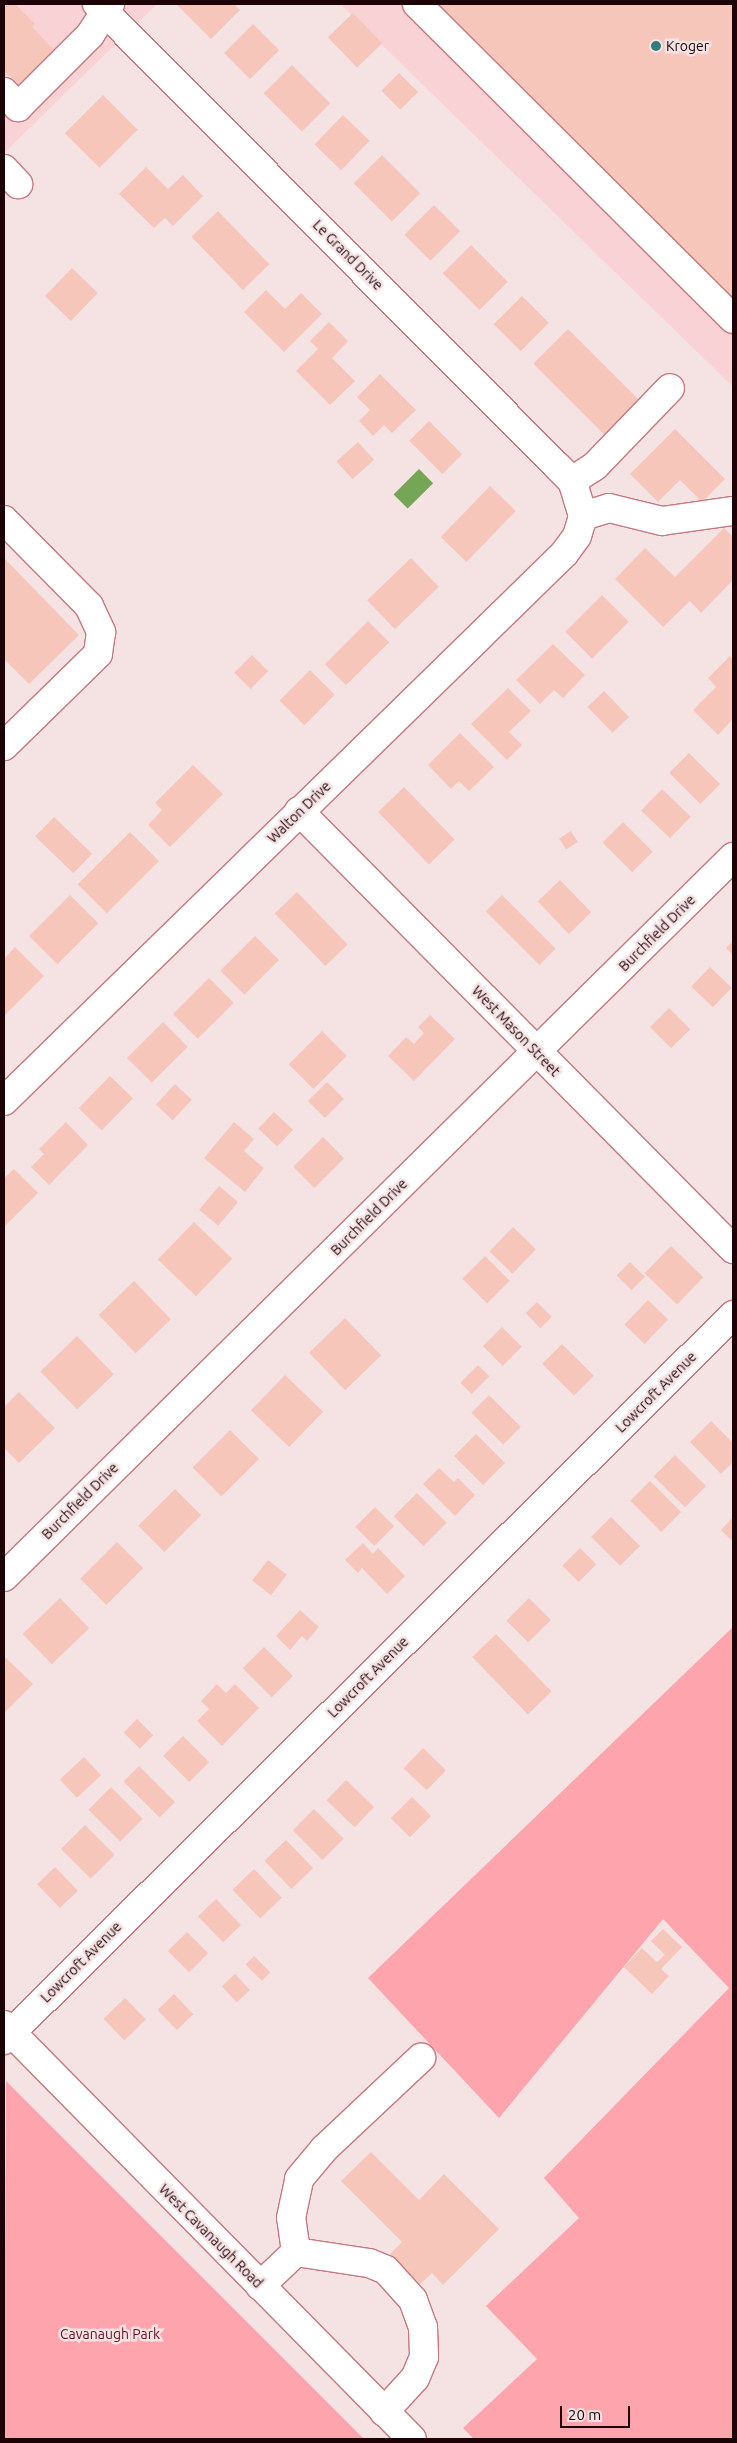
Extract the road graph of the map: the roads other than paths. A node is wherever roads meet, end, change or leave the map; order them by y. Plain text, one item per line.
1 (417, 4) edge
2 (104, 6) edge
3 (4, 92) edge
4 (733, 319) edge
5 (670, 388) dead end
6 (572, 481) junction
7 (733, 511) edge
8 (583, 516) junction
9 (4, 520) edge
10 (4, 746) edge
11 (299, 811) junction
12 (733, 857) edge
13 (537, 1051) junction
14 (4, 1101) edge
15 (733, 1249) edge
16 (733, 1315) edge
17 (4, 1577) edge
18 (6, 2032) edge
19 (421, 2058) dead end
20 (296, 2252) junction
21 (260, 2286) junction
22 (384, 2412) junction
23 (412, 2439) edge

1 - 4 street
2 - 3 street
2 - 6 street, Le Grand Drive
5 - 6 street
6 - 8 street, Le Grand Drive
7 - 8 street
8 - 11 street, Walton Drive
9 - 10 street
11 - 13 street, West Mason Street
11 - 14 street, Walton Drive
12 - 13 street, Burchfield Drive
13 - 15 street, West Mason Street
13 - 17 street, Burchfield Drive
16 - 18 street, Lowcroft Avenue
18 - 21 street, West Cavanaugh Road
19 - 20 street
20 - 21 street
20 - 22 street
21 - 22 street, West Cavanaugh Road
22 - 23 street, West Cavanaugh Road

